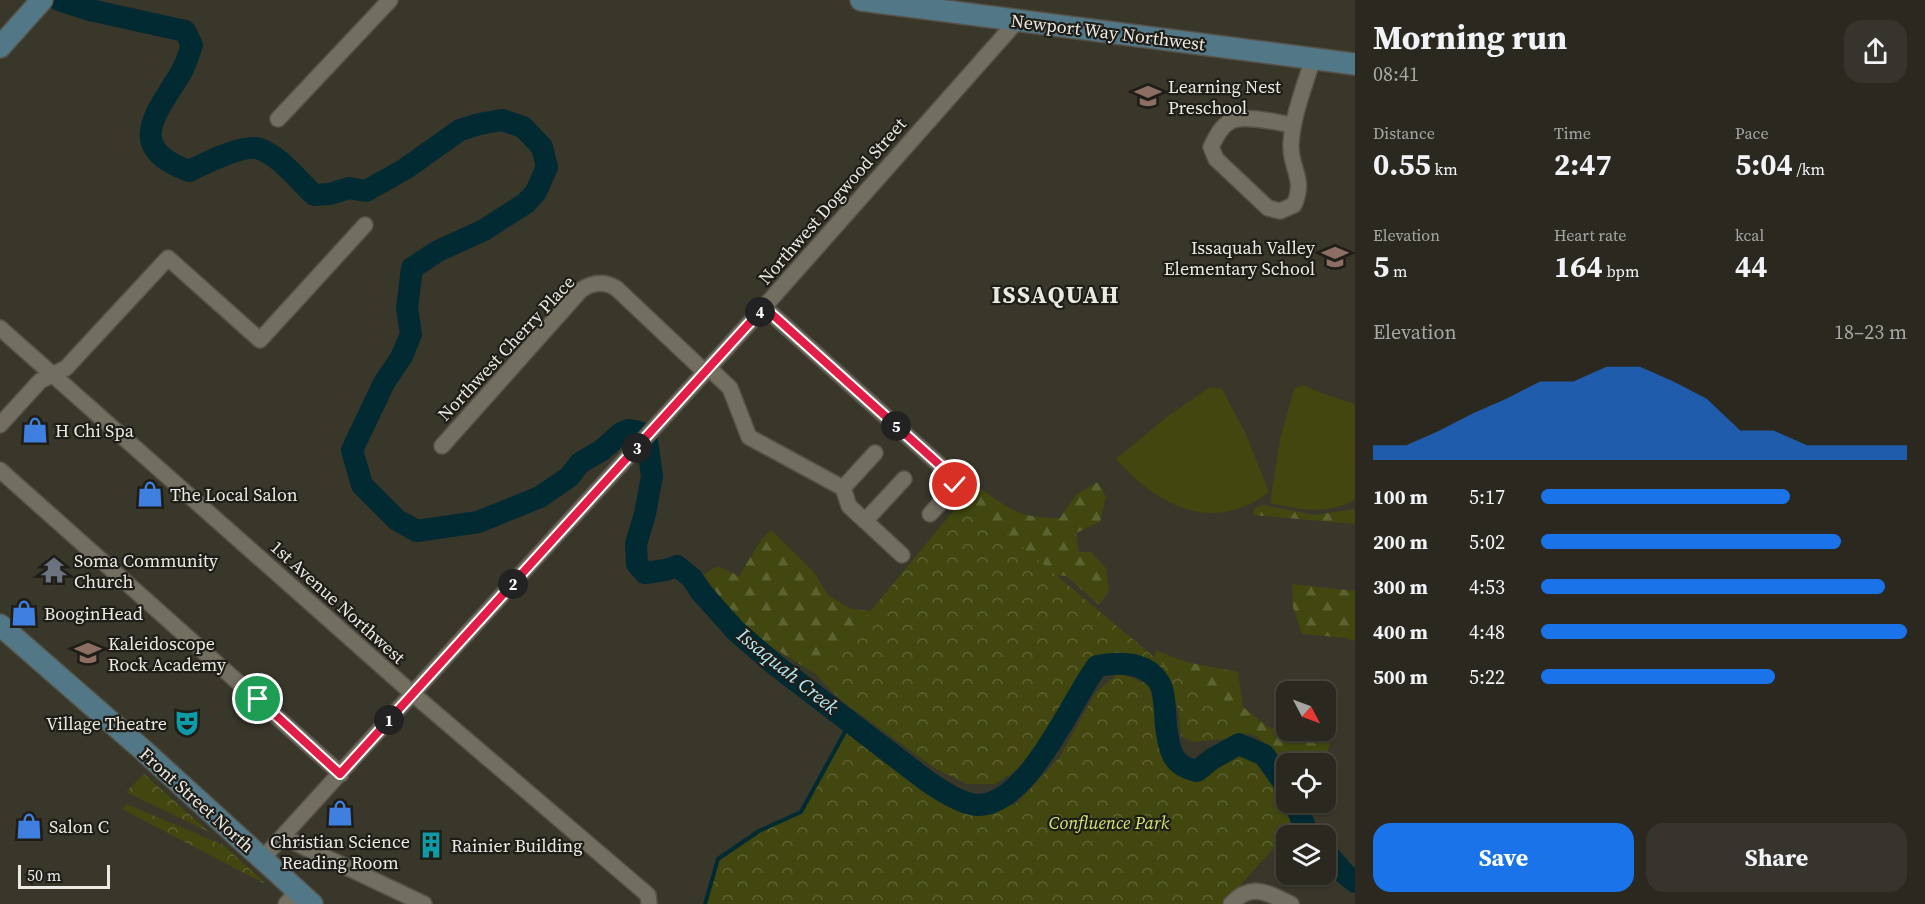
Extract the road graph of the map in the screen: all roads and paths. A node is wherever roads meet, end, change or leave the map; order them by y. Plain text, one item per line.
1 (42, 0) edge
2 (390, 0) edge
3 (861, 0) edge
4 (1018, 20) junction
5 (0, 47) edge
6 (1313, 58) junction
7 (1355, 64) edge
8 (278, 119) dead end
9 (1293, 125) junction
10 (365, 225) dead end
11 (764, 307) junction
12 (0, 328) edge
13 (707, 370) junction
14 (52, 375) junction
15 (0, 425) edge
16 (442, 447) dead end
17 (876, 453) dead end
18 (0, 470) edge
19 (904, 478) dead end
20 (843, 489) junction
21 (930, 514) dead end
22 (865, 520) junction
23 (902, 555) dead end
24 (0, 625) edge
25 (413, 694) junction
26 (340, 774) junction
27 (283, 837) junction
28 (262, 859) junction
29 (298, 900) edge
30 (424, 904) edge
31 (648, 904) edge
32 (1232, 904) edge
33 (1291, 904) edge

1 - 5 street
2 - 8 street
3 - 4 street, Newport Way Northwest
4 - 6 street, Newport Way Northwest
4 - 11 street, Northwest Dogwood Street
6 - 7 street, Newport Way Northwest
6 - 9 street
9 - 9 street
10 - 14 street
11 - 13 street, Northwest Dogwood Street
11 - 21 street
12 - 14 street, 1st Avenue Northwest
13 - 16 street, Northwest Cherry Place
13 - 20 street
13 - 25 street, Northwest Dogwood Street
14 - 15 street
14 - 25 street, 1st Avenue Northwest
17 - 20 street
18 - 26 street
19 - 22 street
20 - 22 street
22 - 23 street
24 - 28 street, Front Street North
25 - 26 street, Northwest Dogwood Street
25 - 31 street, 1st Avenue Northwest
26 - 27 street, Northwest Dogwood Street
27 - 28 street, Northwest Dogwood Street
27 - 30 street
28 - 29 street, Front Street North
32 - 33 street

